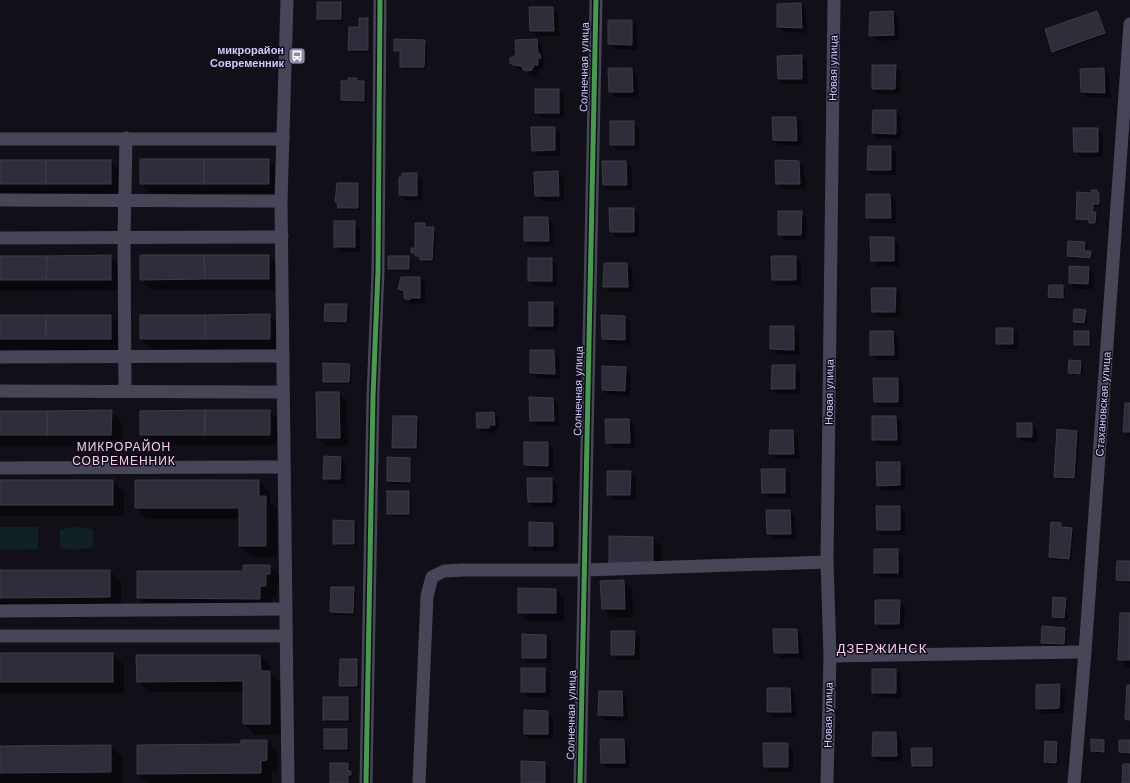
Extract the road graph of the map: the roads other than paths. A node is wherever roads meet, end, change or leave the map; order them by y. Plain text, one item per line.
1 (288, 0) edge
2 (380, 0) edge
3 (596, 0) edge
4 (834, 0) edge
5 (1130, 24) edge
6 (0, 138) edge
7 (126, 138) junction
8 (283, 139) junction
9 (124, 199) junction
10 (0, 200) edge
11 (281, 201) junction
12 (282, 236) junction
13 (0, 238) edge
14 (124, 238) junction
15 (283, 356) junction
16 (0, 357) edge
17 (125, 357) junction
18 (0, 391) edge
19 (126, 391) junction
20 (283, 392) junction
21 (284, 467) junction
22 (0, 468) edge
23 (827, 562) junction
24 (584, 570) junction
25 (286, 609) junction
26 (0, 611) edge
27 (0, 636) edge
28 (286, 636) junction
29 (1085, 652) junction
30 (830, 656) junction
31 (288, 783) edge
32 (366, 783) edge
33 (419, 783) edge
34 (580, 783) edge
35 (827, 783) edge
36 (1074, 783) edge

1 - 8 street
2 - 32 street
3 - 24 street, Солнечная улица
4 - 23 street, Новая улица
5 - 29 street, Стахановская улица
6 - 7 street
7 - 8 street
7 - 9 street
8 - 11 street
9 - 10 street
9 - 11 street
9 - 14 street
11 - 12 street
12 - 14 street
12 - 15 street
13 - 14 street
14 - 17 street
15 - 17 street
15 - 20 street
16 - 17 street
17 - 19 street
18 - 19 street
19 - 20 street
20 - 21 street
21 - 22 street
21 - 25 street
23 - 24 street
23 - 30 street, Новая улица
24 - 33 street
24 - 34 street, Солнечная улица
25 - 26 street
25 - 28 street
27 - 28 street
28 - 31 street
29 - 30 street
29 - 36 street, Стахановская улица
30 - 35 street, Новая улица

